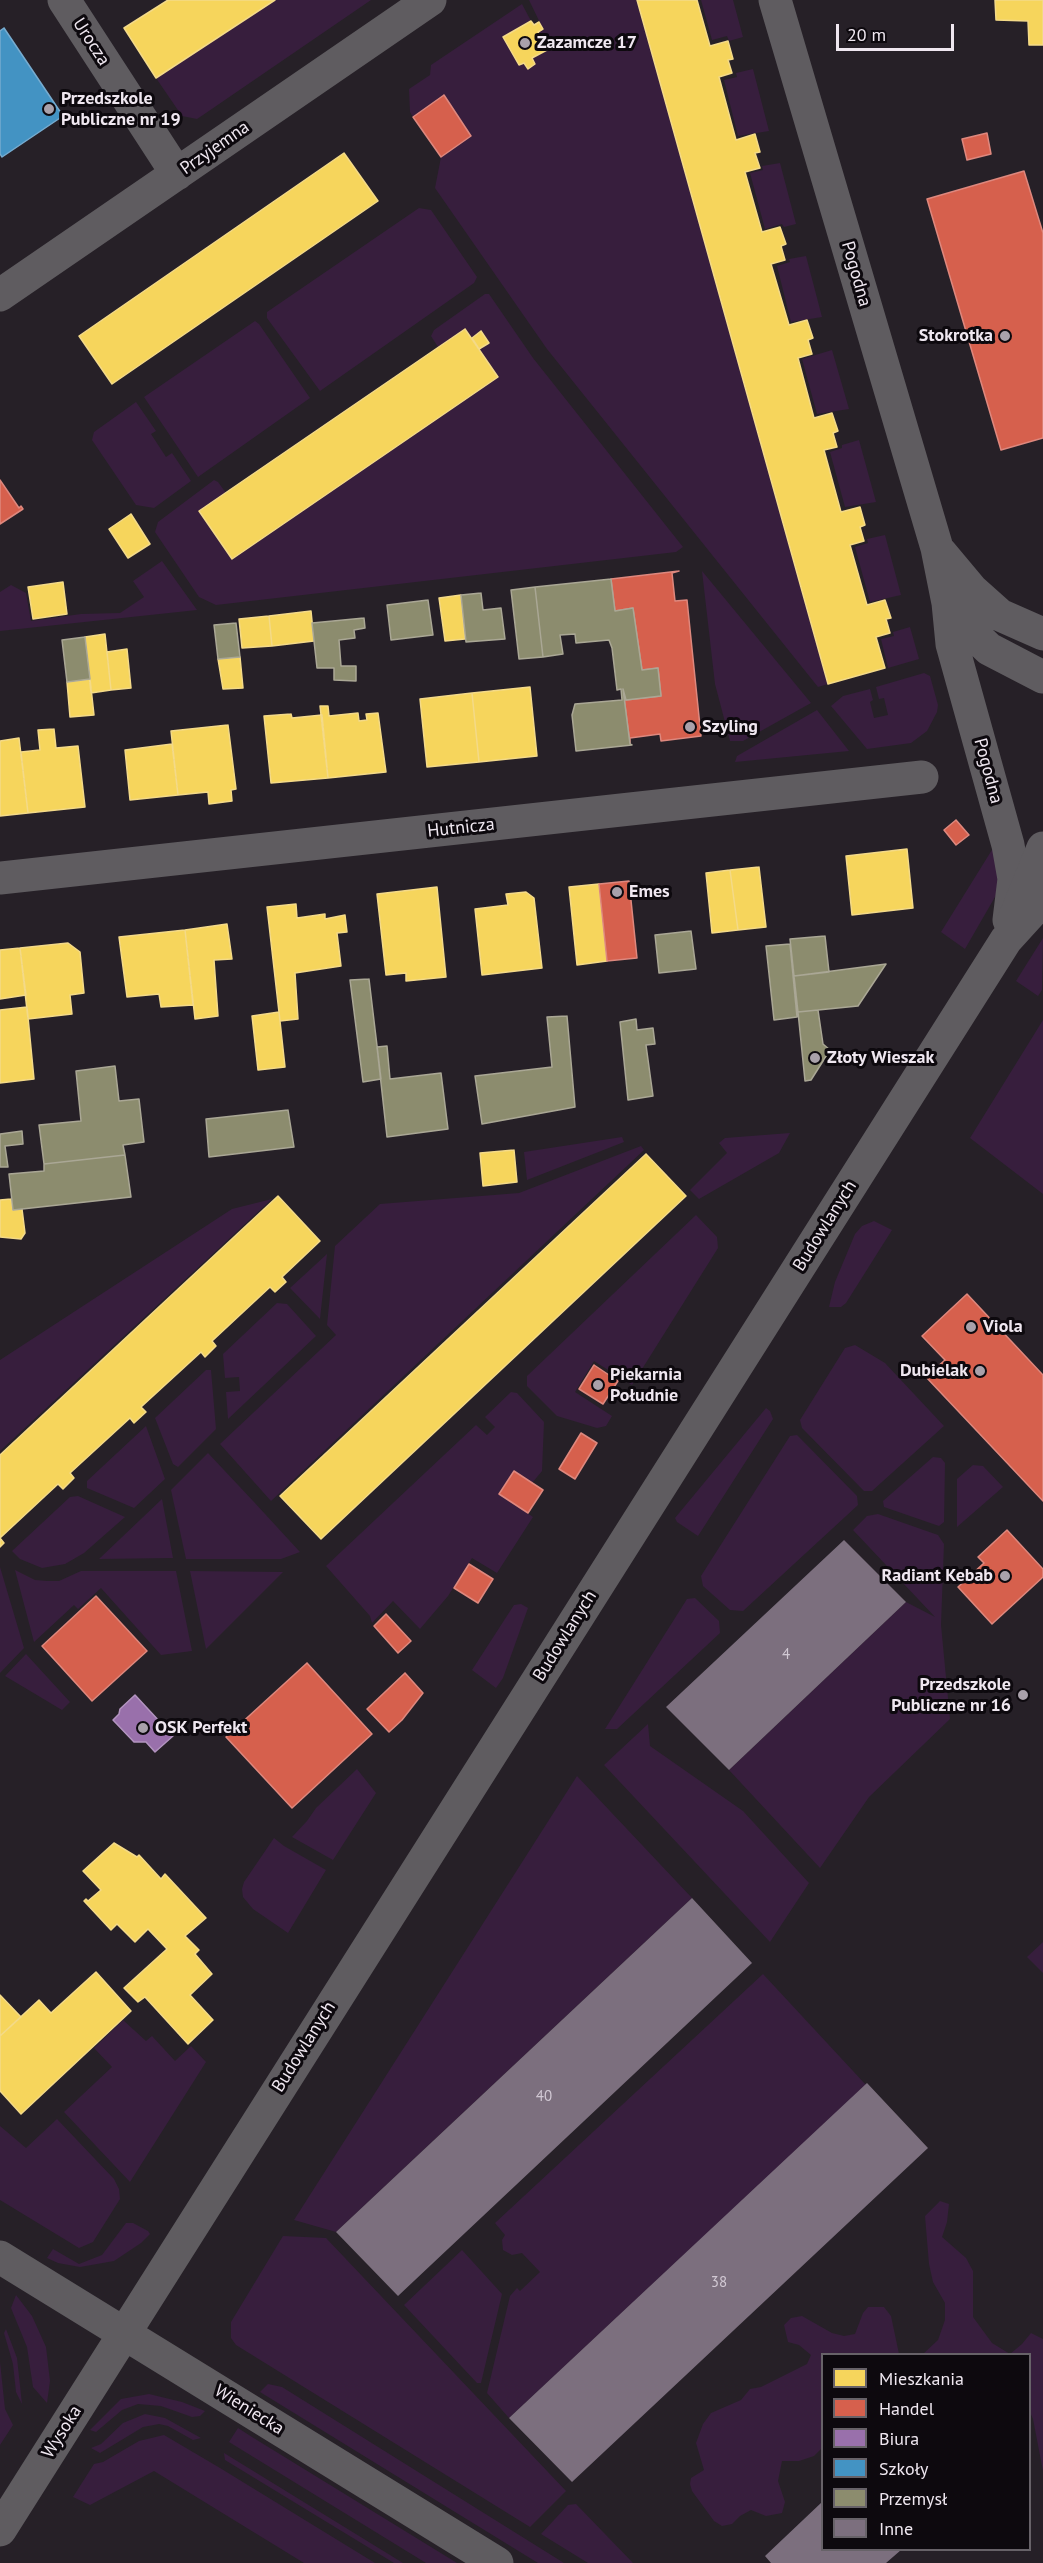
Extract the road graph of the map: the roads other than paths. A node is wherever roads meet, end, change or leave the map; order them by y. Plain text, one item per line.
1 (64, 0) edge
2 (430, 0) edge
3 (775, 0) edge
4 (177, 174) junction
5 (0, 295) edge
6 (937, 548) junction
7 (948, 603) junction
8 (1043, 634) edge
9 (1043, 677) edge
10 (921, 777) dead end
11 (1043, 848) edge
12 (0, 878) edge
13 (1043, 900) edge
14 (1006, 940) junction
15 (0, 2257) edge
16 (124, 2333) junction
17 (0, 2530) edge
18 (497, 2563) edge

1 - 4 street, Urocza
2 - 4 street, Przyjemna
3 - 6 street, Pogodna
4 - 5 street, Przyjemna
6 - 7 street, Pogodna
6 - 8 street, Pogodna
7 - 9 street, Pogodna
7 - 14 street, Pogodna
10 - 12 street, Hutnicza
11 - 14 street, Budowlanych
13 - 14 street, Budowlanych
14 - 16 street, Budowlanych
15 - 16 street, Wieniecka
16 - 17 street, Wysoka
16 - 18 street, Wieniecka

